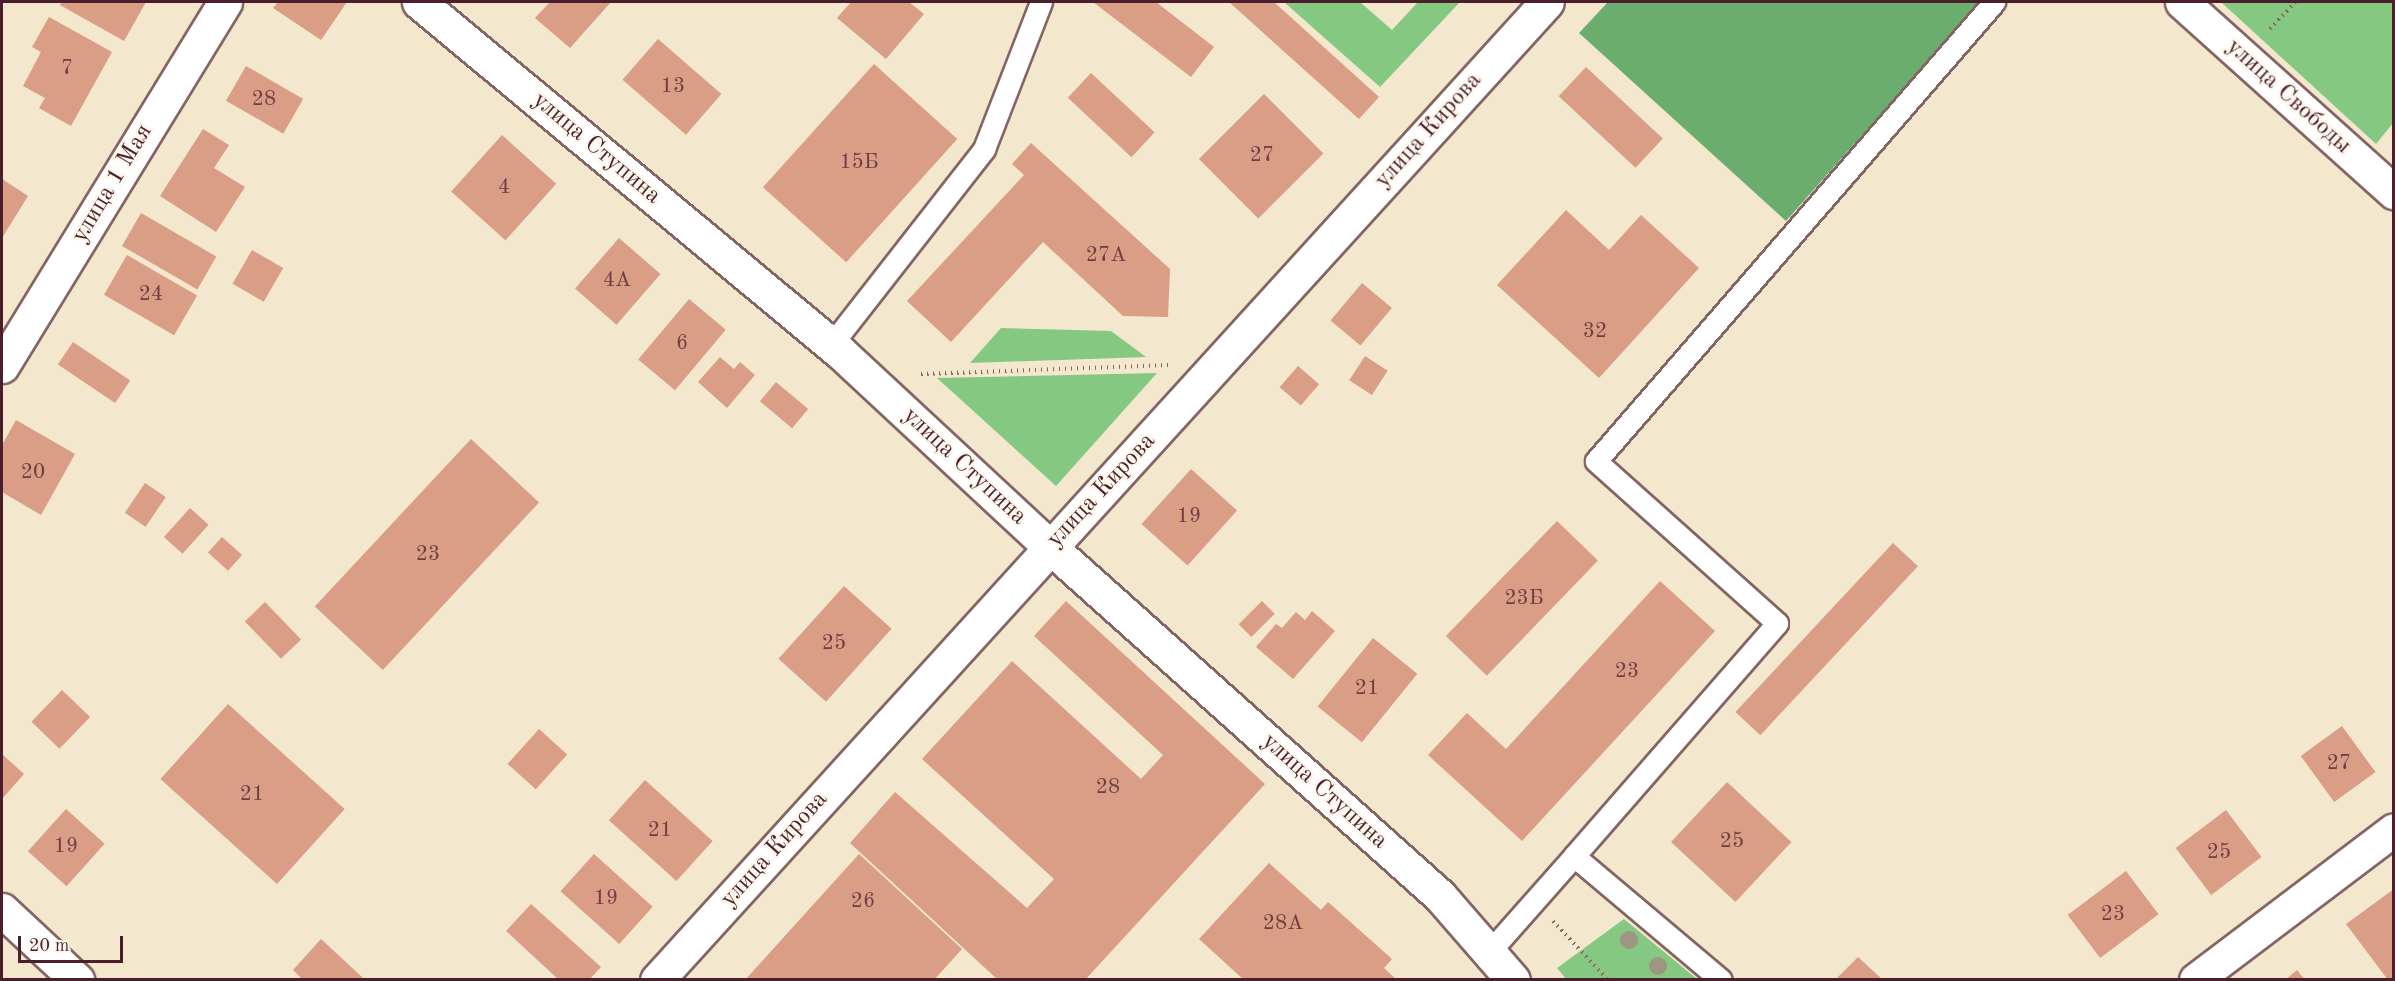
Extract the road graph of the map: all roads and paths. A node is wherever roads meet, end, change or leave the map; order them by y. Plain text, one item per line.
1 (225, 2) edge
2 (419, 2) edge
3 (1041, 2) edge
4 (1547, 2) edge
5 (1994, 2) edge
6 (2182, 2) edge
7 (2295, 2) edge
8 (2270, 29) dead end
9 (2394, 192) edge
10 (831, 345) junction
11 (1175, 365) dead end
12 (2, 366) edge
13 (921, 374) dead end
14 (1050, 547) junction
15 (2394, 830) edge
16 (1574, 856) junction
17 (1534, 901) junction
18 (2, 910) edge
19 (1490, 951) junction
20 (77, 980) edge
21 (657, 980) edge
22 (1513, 980) edge
23 (1608, 980) edge
24 (1721, 980) edge
25 (2196, 980) edge

1 - 12 street, улица 1 Мая
2 - 10 street, улица Ступина
3 - 10 lane
4 - 14 street, улица Кирова
5 - 16 lane
6 - 9 street, улица Свободы
7 - 8 path
10 - 14 street, улица Ступина
11 - 13 path
14 - 19 street, улица Ступина
14 - 21 street, улица Кирова
15 - 25 street
16 - 17 lane
16 - 24 lane
17 - 19 lane
17 - 23 path
18 - 20 street
19 - 22 street, улица Ступина

